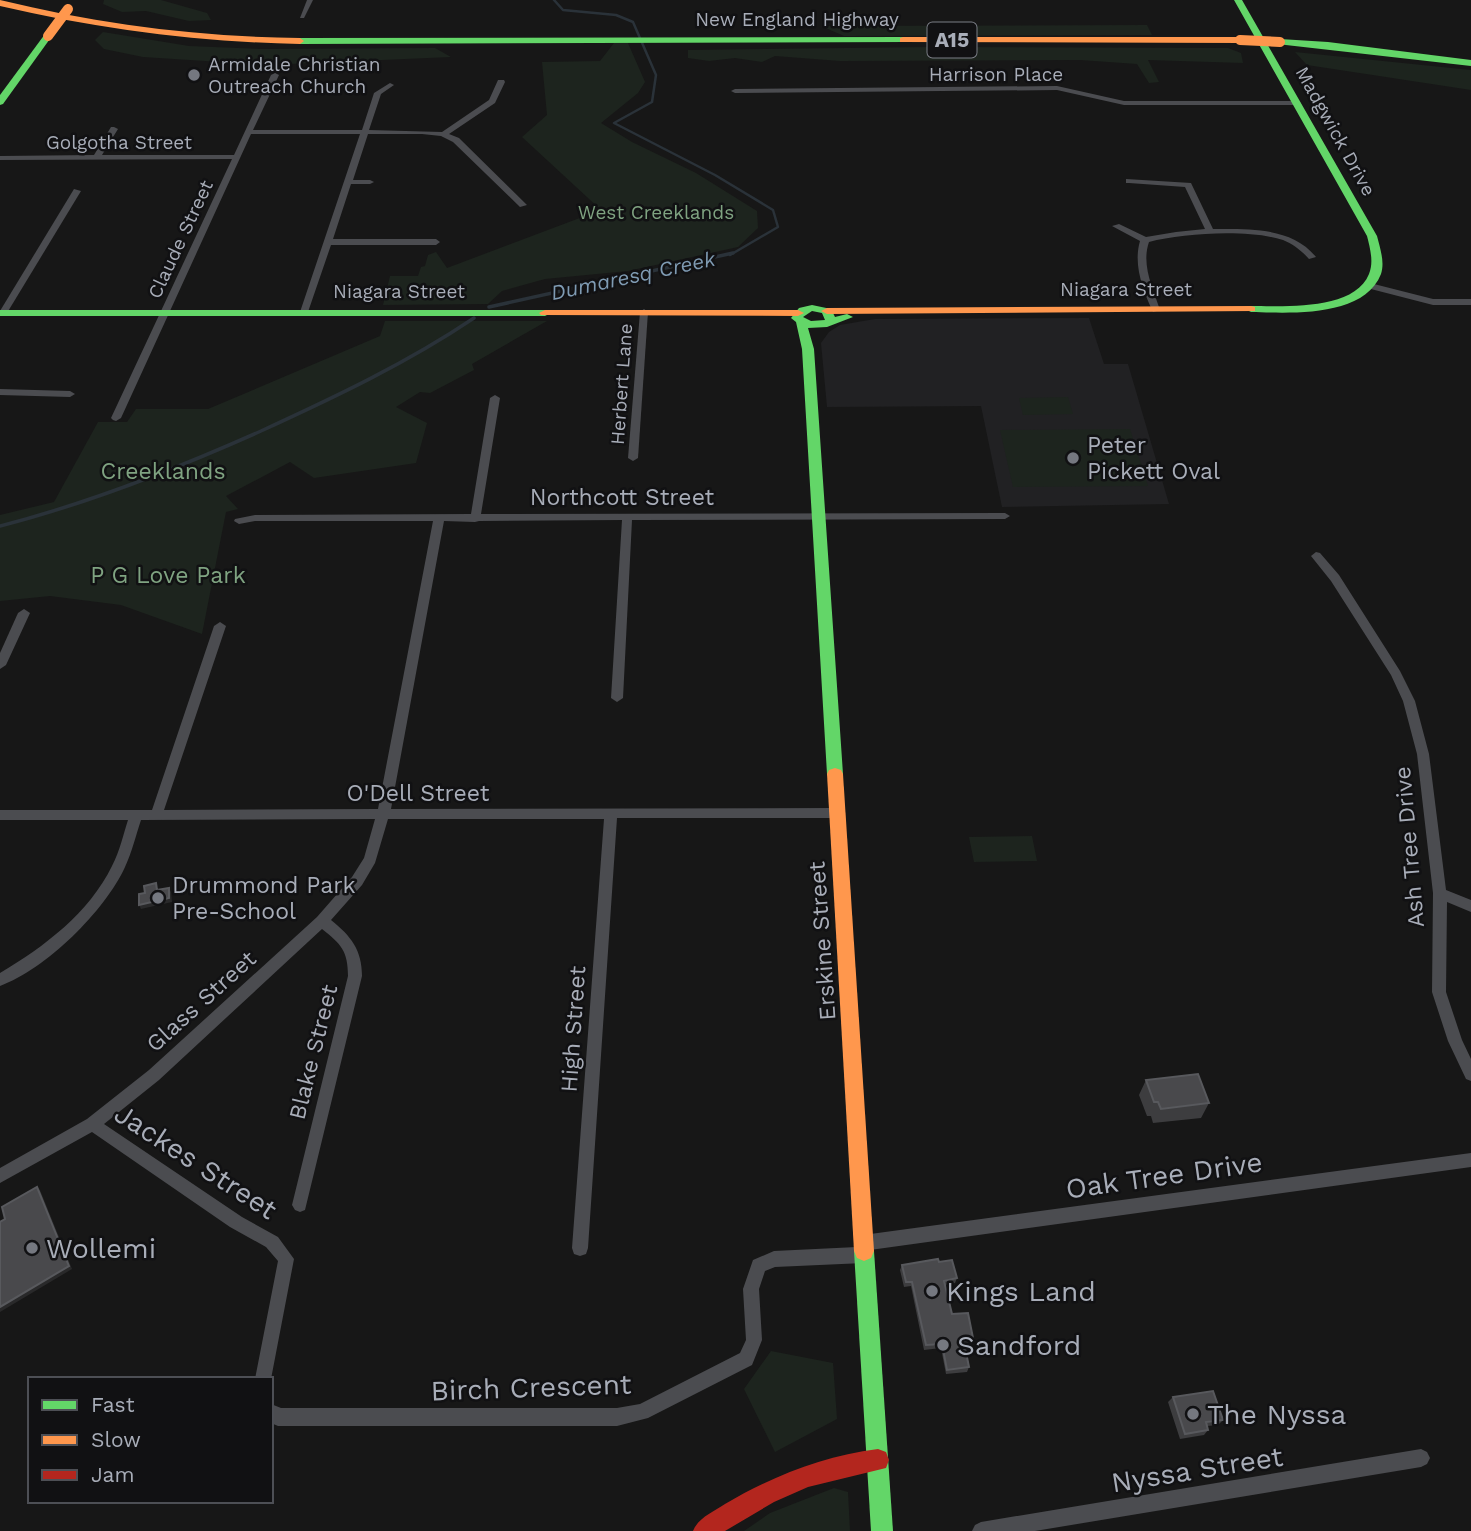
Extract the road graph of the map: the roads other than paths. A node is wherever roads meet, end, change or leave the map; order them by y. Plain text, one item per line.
1 (10, 0) edge
2 (310, 0) edge
3 (1238, 0) edge
4 (0, 3) edge
5 (71, 4) edge
6 (302, 17) dead end
7 (123, 27) junction
8 (1471, 62) edge
9 (275, 75) dead end
10 (501, 82) dead end
11 (390, 85) dead end
12 (736, 91) dead end
13 (0, 102) edge
14 (1297, 103) junction
15 (114, 129) dead end
16 (366, 131) junction
17 (249, 132) junction
18 (443, 134) junction
19 (237, 157) junction
20 (0, 158) edge
21 (96, 158) junction
22 (1129, 181) dead end
23 (348, 182) junction
24 (370, 182) dead end
25 (77, 191) dead end
26 (523, 205) dead end
27 (1116, 226) dead end
28 (1211, 233) junction
29 (1145, 240) junction
30 (327, 242) junction
31 (436, 242) dead end
32 (1312, 257) dead end
33 (1370, 286) junction
34 (1471, 302) edge
35 (1156, 310) junction
36 (645, 312) junction
37 (1, 313) edge
38 (166, 313) junction
39 (304, 313) junction
40 (800, 318) junction
41 (826, 319) junction
42 (808, 349) junction
43 (0, 392) edge
44 (70, 394) dead end
45 (495, 398) dead end
46 (116, 418) dead end
47 (633, 458) dead end
48 (1005, 516) dead end
49 (627, 518) junction
50 (818, 518) junction
51 (439, 519) junction
52 (475, 519) junction
53 (239, 521) dead end
54 (1316, 556) dead end
55 (24, 613) dead end
56 (220, 626) dead end
57 (0, 665) edge
58 (617, 698) dead end
59 (836, 813) junction
60 (383, 814) junction
61 (611, 814) junction
62 (0, 815) edge
63 (136, 815) junction
64 (156, 815) junction
65 (1440, 893) junction
66 (1471, 906) edge
67 (322, 921) junction
68 (0, 980) edge
69 (1471, 1074) edge
70 (92, 1124) junction
71 (1471, 1160) edge
72 (0, 1176) edge
73 (300, 1205) dead end
74 (579, 1248) dead end
75 (864, 1249) junction
76 (263, 1377) edge
77 (273, 1414) edge
78 (1421, 1458) dead end
79 (878, 1460) junction
80 (704, 1531) edge
81 (882, 1531) edge
82 (981, 1531) edge

1 - 7 main road, New England Highway / A15
2 - 6 street
3 - 14 main road, Madgwick Drive
4 - 7 main road, New England Highway / A15
5 - 13 main road, bridge
7 - 8 main road, New England Highway / A15, bridge
9 - 17 street, Claude Street
10 - 18 street
11 - 16 street
12 - 14 street, Harrison Place
14 - 33 main road, Madgwick Drive
15 - 21 street
16 - 17 street
16 - 18 street
16 - 23 street
17 - 19 street, Claude Street
18 - 26 street
19 - 21 street, Golgotha Street
19 - 38 street, Claude Street
20 - 21 street, Golgotha Street
22 - 28 street
23 - 24 street
23 - 30 street
25 - 37 street
27 - 29 street
28 - 29 street
28 - 32 street
29 - 35 street
30 - 31 street
30 - 39 street
33 - 34 street
33 - 35 main road, Niagara Street
35 - 41 main road, Niagara Street
36 - 39 main road, Niagara Street
36 - 40 main road, Niagara Street
36 - 47 street, Herbert Lane
37 - 38 main road, Niagara Street
38 - 39 main road, Niagara Street
38 - 46 street, Claude Street
40 - 41 main road, Niagara Street
40 - 42 main road, Erskine Street
41 - 42 main road
42 - 50 main road, Erskine Street
43 - 44 street
45 - 52 street
48 - 50 street, Northcott Street
49 - 50 street, Northcott Street
49 - 52 street, Northcott Street
49 - 58 street
50 - 59 main road, Erskine Street
51 - 52 street, Northcott Street
51 - 53 street, Northcott Street
51 - 60 street
54 - 65 street, Ash Tree Drive
55 - 57 street
56 - 64 street
59 - 61 street, O'Dell Street
59 - 75 main road, Erskine Street
60 - 61 street, O'Dell Street
60 - 64 street, O'Dell Street
60 - 67 street, Glass Street
61 - 74 street, High Street
62 - 63 street, O'Dell Street
63 - 64 street, O'Dell Street
63 - 68 street
65 - 66 street
65 - 69 street, Ash Tree Drive
67 - 70 street, Glass Street
67 - 73 street, Blake Street
70 - 72 street, Glass Street
70 - 76 street, Jackes Street
71 - 75 street, Oak Tree Drive
75 - 77 street, Birch Crescent
75 - 79 main road, Erskine Street
78 - 82 street, Nyssa Street
79 - 80 main road
79 - 81 main road, Erskine Street

